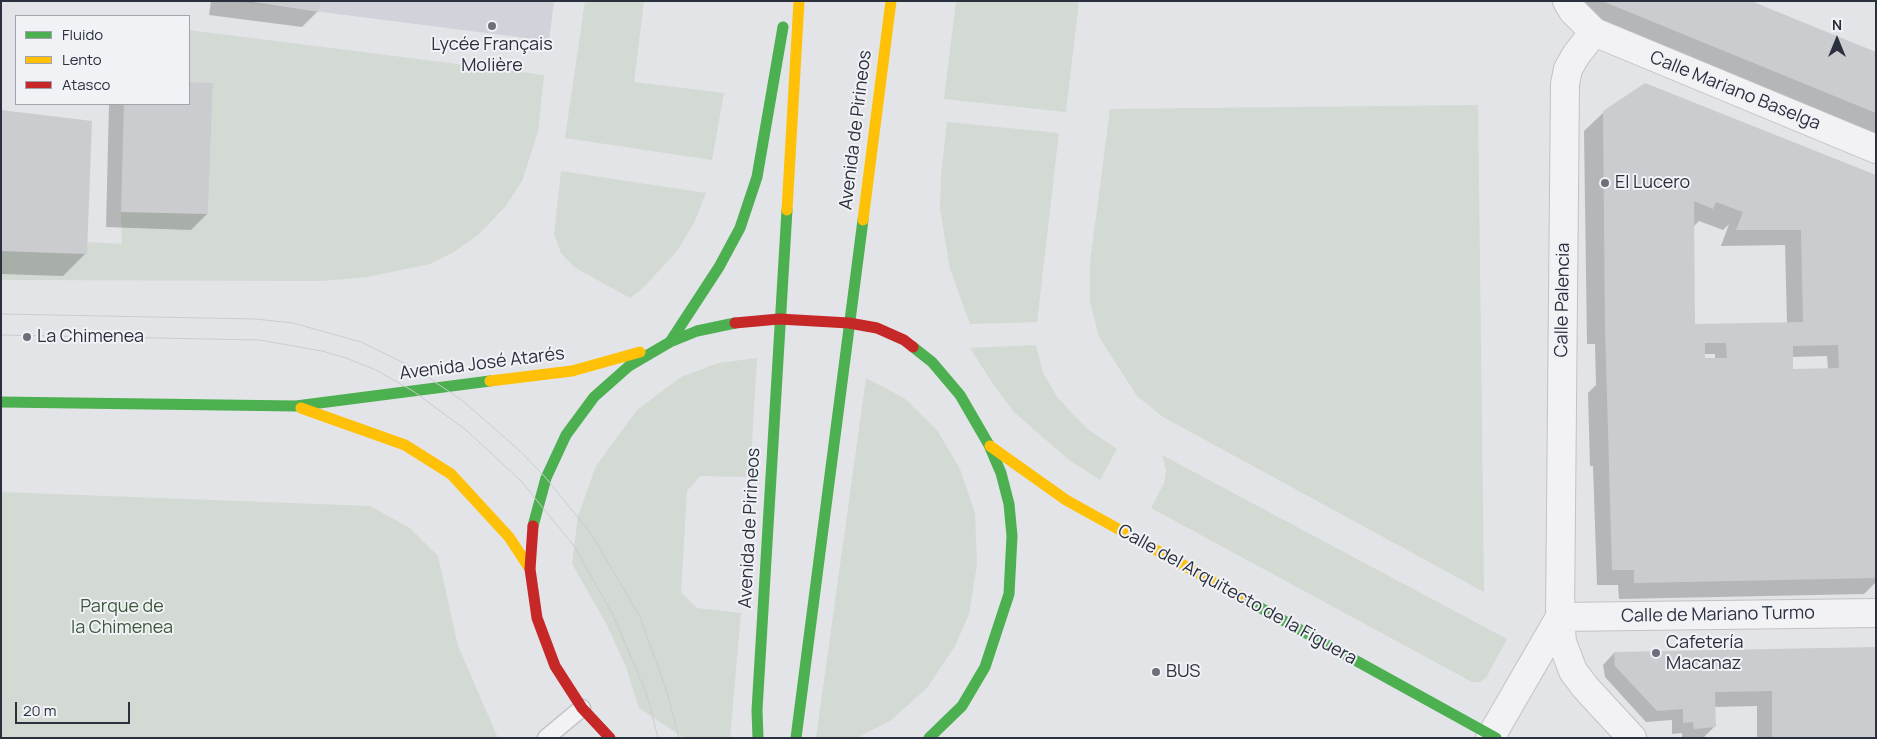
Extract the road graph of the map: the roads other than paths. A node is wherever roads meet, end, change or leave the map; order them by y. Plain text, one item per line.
1 (791, 1) edge
2 (799, 1) edge
3 (891, 1) edge
4 (1567, 1) edge
5 (1594, 32) junction
6 (1876, 149) edge
7 (779, 319) junction
8 (850, 323) junction
9 (670, 342) junction
10 (1, 402) edge
11 (296, 406) junction
12 (989, 445) junction
13 (530, 569) junction
14 (1876, 613) edge
15 (1560, 617) junction
16 (582, 708) junction
17 (1492, 737) edge
18 (546, 738) edge
19 (610, 738) edge
20 (758, 738) edge
21 (796, 738) edge
22 (929, 738) edge
23 (1632, 738) edge

1 - 9 main road
2 - 7 main road, Avenida de Pirineos
3 - 8 main road, Avenida de Pirineos
4 - 5 street
5 - 6 street, Calle Mariano Baselga
5 - 15 street, Calle Palencia
7 - 8 main road
7 - 9 main road
7 - 20 main road, Avenida de Pirineos
8 - 12 main road
8 - 21 main road, Avenida de Pirineos
9 - 11 main road, Avenida José Atarés
9 - 13 main road
10 - 11 main road, Avenida José Atarés
11 - 13 main road, Avenida José Atarés
12 - 17 main road, Calle del Arquitecto de la Figuera
12 - 22 main road
13 - 16 main road
14 - 15 street, Calle de Mariano Turmo
15 - 17 street, Calle Palencia
15 - 23 street, Calle Palencia
16 - 18 lane
16 - 19 main road

